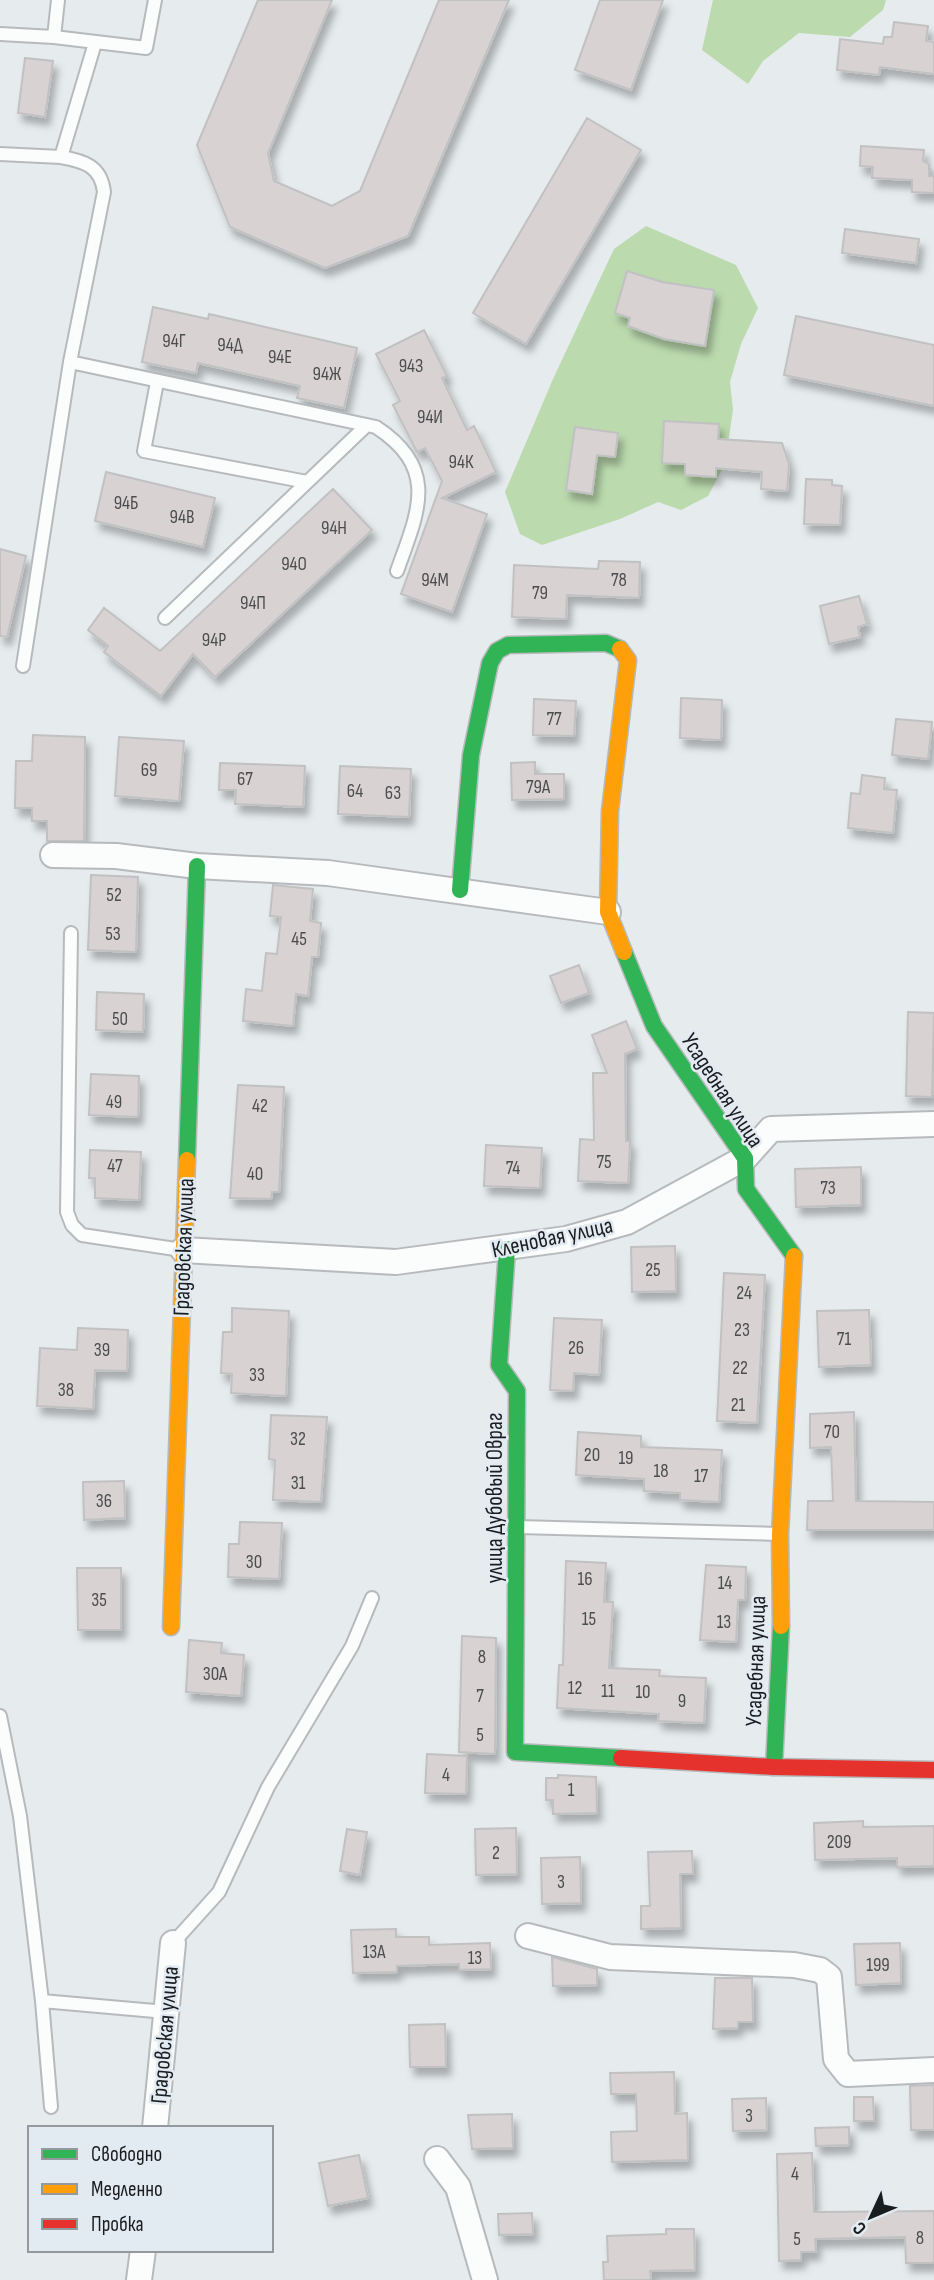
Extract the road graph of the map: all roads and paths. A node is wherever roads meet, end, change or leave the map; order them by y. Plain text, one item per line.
1 (58, 0) edge
2 (155, 0) edge
3 (0, 34) edge
4 (54, 37) junction
5 (95, 43) junction
6 (0, 154) edge
7 (61, 158) junction
8 (70, 362) junction
9 (157, 382) junction
10 (367, 425) junction
11 (307, 482) junction
12 (397, 571) dead end
13 (165, 618) dead end
14 (23, 666) dead end
15 (53, 855) dead end
16 (197, 866) junction
17 (460, 890) junction
18 (608, 912) junction
19 (71, 933) dead end
20 (934, 1124) edge
21 (745, 1158) junction
22 (507, 1249) junction
23 (183, 1250) junction
24 (516, 1527) junction
25 (780, 1534) junction
26 (372, 1598) dead end
27 (171, 1627) dead end
28 (0, 1716) edge
29 (774, 1767) junction
30 (934, 1770) edge
31 (528, 1936) dead end
32 (173, 1943) joint
33 (42, 2001) junction
34 (166, 2012) junction
35 (934, 2070) edge
36 (51, 2107) dead end
37 (155, 2126) edge
38 (437, 2159) dead end
39 (143, 2252) edge
40 (139, 2280) edge
41 (485, 2280) edge

1 - 4 lane
2 - 5 lane
3 - 4 lane
4 - 5 lane
5 - 7 lane
6 - 7 lane
7 - 8 lane
8 - 9 lane
8 - 14 lane
9 - 10 lane
9 - 11 lane
10 - 11 lane
10 - 12 lane
11 - 13 lane
15 - 16 street
16 - 17 street
16 - 23 street, Градовская улица
17 - 18 street
17 - 18 street, Усадебная улица
18 - 21 street, Усадебная улица
19 - 23 lane
20 - 21 street, Кленовая улица
21 - 22 street, Кленовая улица
21 - 25 street, Усадебная улица
22 - 23 street, Кленовая улица
22 - 24 street, улица Дубовый Овраг
23 - 27 street, Градовская улица
24 - 25 lane
24 - 29 street, улица Дубовый Овраг
25 - 29 street, Усадебная улица
26 - 32 lane
28 - 33 lane
29 - 30 street
31 - 35 street
32 - 34 street, Градовская улица
33 - 34 lane
33 - 36 lane
34 - 37 street, Градовская улица
38 - 41 street
39 - 40 street

